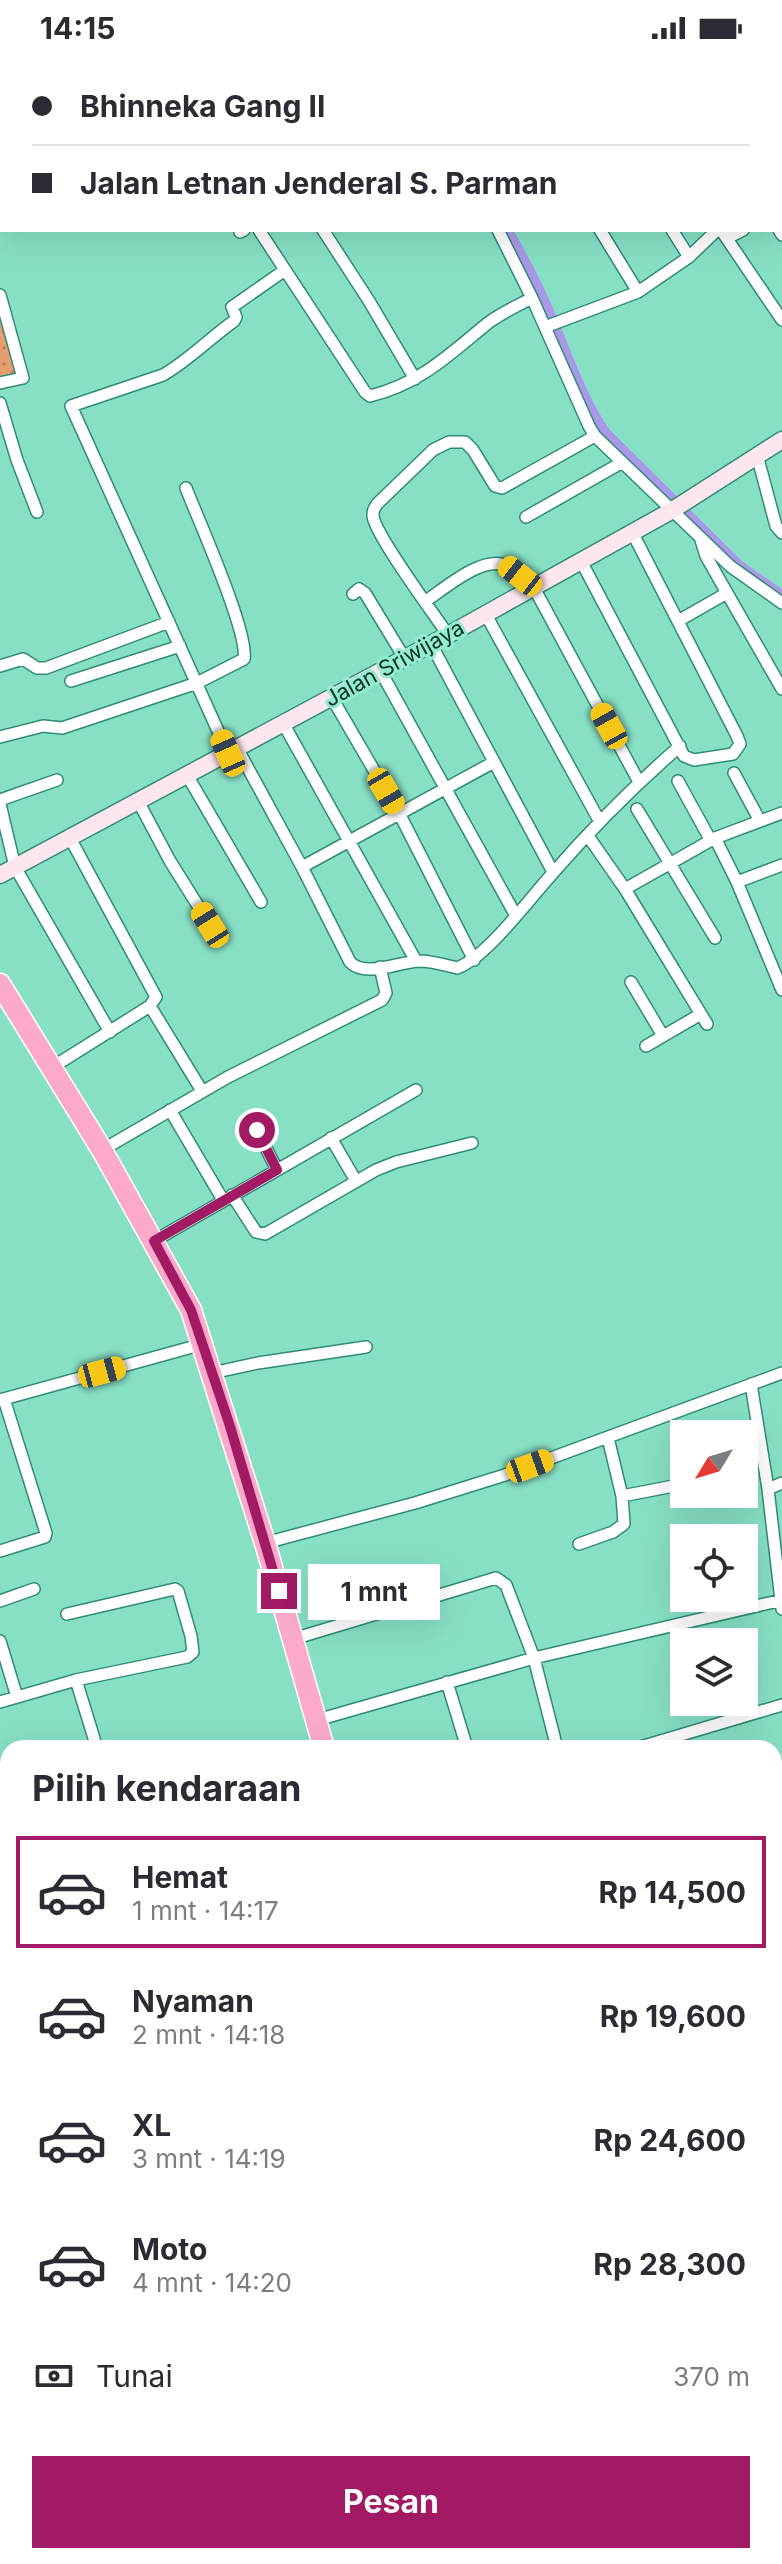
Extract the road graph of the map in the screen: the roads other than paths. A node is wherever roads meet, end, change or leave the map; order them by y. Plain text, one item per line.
1 (260, 232) edge
2 (499, 232) edge
3 (601, 232) edge
4 (673, 232) edge
5 (722, 233) edge
6 (325, 234) edge
7 (689, 257) junction
8 (285, 270) junction
9 (638, 292) junction
10 (0, 295) edge
11 (532, 298) junction
12 (782, 320) edge
13 (553, 324) junction
14 (415, 379) junction
15 (0, 383) edge
16 (0, 403) edge
17 (595, 436) junction
18 (782, 440) edge
19 (757, 455) junction
20 (621, 463) junction
21 (186, 488) dead end
22 (679, 506) junction
23 (37, 512) dead end
24 (526, 517) dead end
25 (778, 517) edge
26 (632, 532) junction
27 (782, 533) edge
28 (701, 540) junction
29 (581, 561) junction
30 (533, 586) junction
31 (727, 593) junction
32 (353, 594) dead end
33 (426, 601) junction
34 (782, 603) edge
35 (485, 613) junction
36 (678, 621) junction
37 (169, 622) junction
38 (448, 635) junction
39 (431, 644) junction
40 (180, 646) junction
41 (405, 659) junction
42 (0, 666) edge
43 (381, 672) junction
44 (71, 681) dead end
45 (197, 683) junction
46 (782, 689) edge
47 (332, 698) junction
48 (283, 723) junction
49 (0, 737) edge
50 (680, 746) junction
51 (233, 751) junction
52 (494, 762) junction
53 (734, 773) dead end
54 (187, 775) junction
55 (57, 780) dead end
56 (678, 781) dead end
57 (639, 782) junction
58 (445, 789) junction
59 (138, 801) junction
60 (0, 802) edge
61 (637, 809) dead end
62 (782, 813) edge
63 (400, 815) junction
64 (760, 821) junction
65 (600, 822) junction
66 (588, 836) junction
67 (70, 838) junction
68 (713, 840) junction
69 (349, 841) junction
70 (668, 864) junction
71 (782, 865) edge
72 (15, 867) junction
73 (302, 867) junction
74 (553, 872) junction
75 (0, 875) edge
76 (737, 882) junction
77 (625, 889) junction
78 (261, 902) dead end
79 (516, 916) junction
80 (210, 925) dead end
81 (715, 938) dead end
82 (474, 960) junction
83 (416, 961) junction
84 (380, 967) junction
85 (631, 982) dead end
86 (0, 984) edge
87 (782, 990) edge
88 (153, 1001) junction
89 (110, 1032) junction
90 (663, 1036) junction
91 (646, 1046) dead end
92 (51, 1068) junction
93 (416, 1090) dead end
94 (202, 1091) junction
95 (170, 1110) junction
96 (257, 1130) dead end
97 (331, 1138) junction
98 (472, 1143) dead end
99 (102, 1150) junction
100 (277, 1170) junction
101 (356, 1181) junction
102 (227, 1198) junction
103 (154, 1241) junction
104 (203, 1344) junction
105 (366, 1347) dead end
106 (212, 1373) junction
107 (782, 1373) edge
108 (751, 1384) junction
109 (2, 1400) edge
110 (608, 1438) junction
111 (782, 1483) edge
112 (670, 1487) edge
113 (768, 1489) junction
114 (622, 1496) junction
115 (265, 1543) junction
116 (579, 1544) dead end
117 (779, 1546) edge
118 (0, 1551) edge
119 (34, 1589) dead end
120 (0, 1601) edge
121 (782, 1603) edge
122 (67, 1614) dead end
123 (293, 1639) junction
124 (0, 1641) edge
125 (534, 1658) junction
126 (76, 1680) junction
127 (447, 1682) junction
128 (17, 1697) junction
129 (0, 1702) edge
130 (782, 1705) edge
131 (317, 1720) junction
132 (95, 1740) edge
133 (322, 1740) edge
134 (465, 1740) edge
135 (555, 1740) edge
136 (664, 1740) edge

1 - 8 street
2 - 11 street
3 - 9 street
4 - 7 street
5 - 7 street
5 - 12 street
6 - 14 street
7 - 9 street
8 - 14 street
8 - 37 street
9 - 13 street
10 - 15 street
11 - 13 street
11 - 14 street
13 - 17 street
16 - 23 street
17 - 20 street
17 - 33 street
18 - 19 street, Jalan Sriwijaya
19 - 22 street, Jalan Sriwijaya
19 - 25 street
20 - 22 street
20 - 24 street
21 - 45 street
22 - 26 street, Jalan Sriwijaya
22 - 28 street
25 - 27 street
26 - 29 street, Jalan Sriwijaya
26 - 36 street
28 - 31 street
28 - 34 street
29 - 30 street, Jalan Sriwijaya
29 - 50 street
30 - 33 street
30 - 35 street, Jalan Sriwijaya
30 - 57 street
31 - 36 street
31 - 46 street
32 - 41 street
33 - 38 street
35 - 38 street, Jalan Sriwijaya
35 - 65 street
36 - 50 street
37 - 40 street
37 - 42 street
38 - 39 street, Jalan Sriwijaya
39 - 41 street, Jalan Sriwijaya
39 - 52 street
40 - 44 street
40 - 45 street
41 - 43 street, Jalan Sriwijaya
43 - 47 street, Jalan Sriwijaya
43 - 58 street
45 - 49 street
45 - 51 street
47 - 48 street, Jalan Sriwijaya
47 - 63 street
48 - 51 street, Jalan Sriwijaya
48 - 69 street
50 - 57 street
51 - 54 street, Jalan Sriwijaya
51 - 73 street
52 - 58 street
52 - 74 street
53 - 64 street
54 - 59 street, Jalan Sriwijaya
54 - 78 street
55 - 60 street
56 - 68 street
57 - 65 street
58 - 63 street
58 - 79 street
59 - 67 street, Jalan Sriwijaya
59 - 80 street
60 - 72 street
61 - 70 street
62 - 64 street
63 - 69 street
63 - 82 street
64 - 68 street
65 - 66 street
66 - 74 street
66 - 77 street
67 - 72 street, Jalan Sriwijaya
67 - 88 street
68 - 70 street
68 - 76 street
69 - 73 street
69 - 83 street
70 - 77 street
70 - 81 street
71 - 76 street
72 - 75 street, Jalan Sriwijaya
72 - 89 street
73 - 84 street
74 - 79 street
76 - 87 street
77 - 90 street
79 - 82 street
82 - 83 street
83 - 84 street
84 - 94 street
85 - 90 street
86 - 92 highway
88 - 89 street
88 - 94 street
89 - 92 street
90 - 91 street
92 - 99 highway
93 - 97 street
94 - 95 street
95 - 99 street
95 - 102 street
96 - 100 street
97 - 100 street
97 - 101 street
98 - 101 street
99 - 103 highway
100 - 102 street
101 - 102 street
102 - 103 street
103 - 104 highway
104 - 106 highway
104 - 109 street
105 - 106 street
106 - 115 highway
107 - 108 street
108 - 110 street
108 - 113 street
109 - 118 street
110 - 114 street
110 - 115 street
111 - 113 street
112 - 114 street
113 - 117 street
114 - 116 street
115 - 123 highway
117 - 121 street
119 - 120 street
121 - 125 street
122 - 126 street
123 - 125 street
123 - 131 highway
124 - 128 street
125 - 127 street
125 - 135 street
126 - 128 street
126 - 132 street
127 - 131 street
127 - 134 street
128 - 129 street
130 - 136 street
131 - 133 highway

